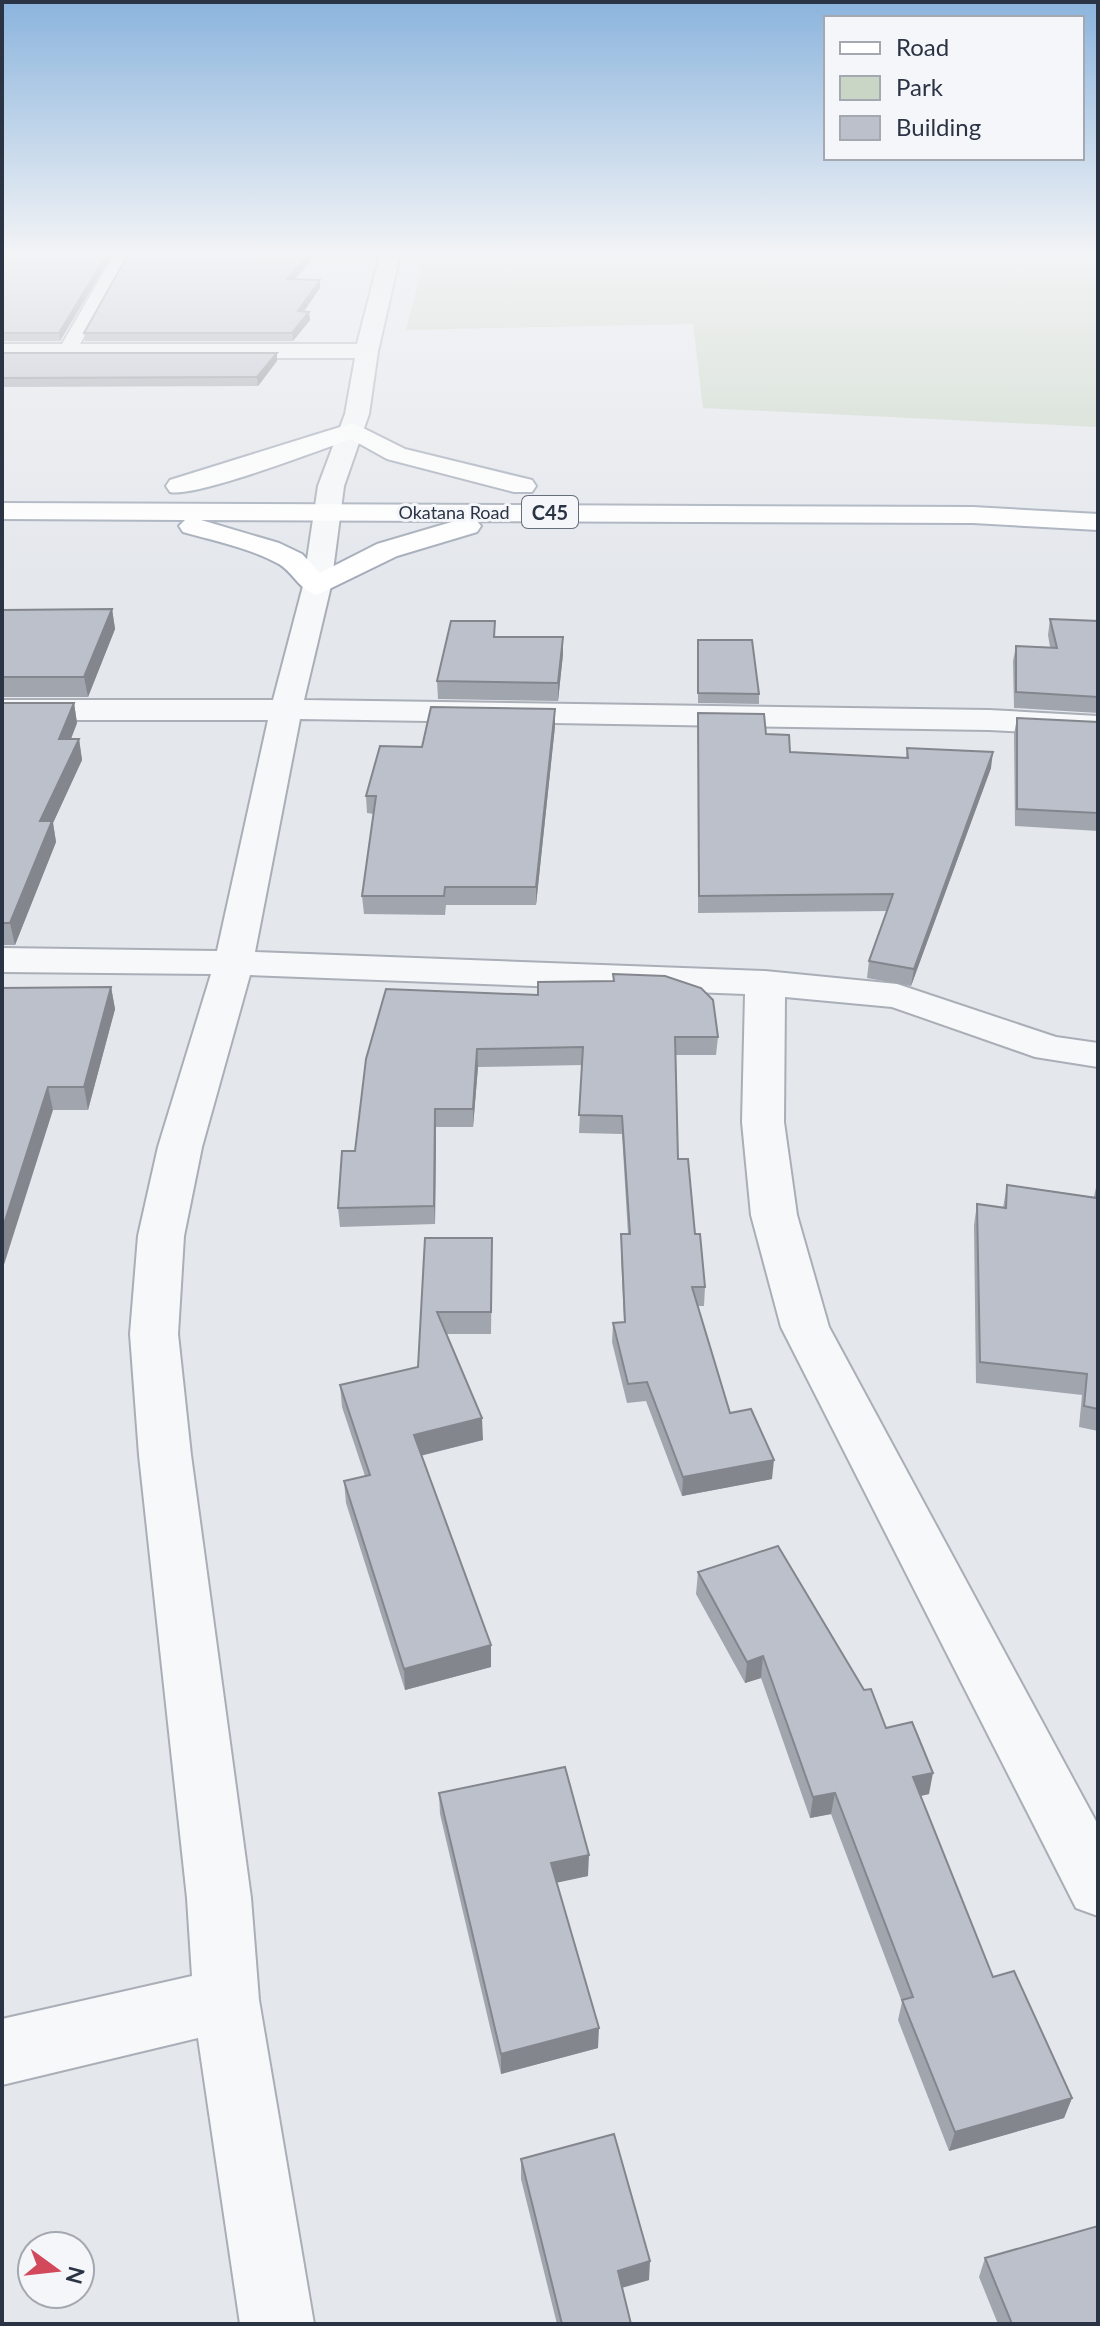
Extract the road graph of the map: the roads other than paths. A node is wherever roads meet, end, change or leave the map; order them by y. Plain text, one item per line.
1 (365, 360) edge
2 (353, 430) junction
3 (149, 486) dead end
4 (179, 486) junction
5 (270, 486) dead end
6 (301, 486) dead end
7 (363, 486) dead end
8 (427, 486) dead end
9 (553, 486) dead end
10 (921, 489) dead end
11 (1057, 494) dead end
12 (328, 499) junction
13 (522, 499) junction
14 (2, 511) edge
15 (128, 511) junction
16 (1098, 522) edge
17 (317, 586) junction
18 (2, 710) edge
19 (286, 710) junction
20 (1098, 726) edge
21 (2, 960) edge
22 (234, 963) junction
23 (765, 983) junction
24 (1098, 1055) edge
25 (1098, 1887) edge
26 (226, 2000) junction
27 (2, 2052) edge
28 (277, 2324) edge

1 - 2 street
2 - 4 main road
2 - 12 street
2 - 13 main road
3 - 4 main road
4 - 5 main road
6 - 12 main road, Okatana Road / C45
7 - 12 main road, Okatana Road / C45
8 - 13 main road, Okatana Road / C45
9 - 13 main road, Okatana Road / C45
10 - 11 main road
12 - 13 main road, Okatana Road / C45
12 - 15 main road, Okatana Road / C45
12 - 17 street
13 - 16 main road, Okatana Road / C45
13 - 17 main road
14 - 15 main road, Okatana Road / C45
15 - 17 main road
17 - 19 street
18 - 19 street
19 - 20 street
19 - 22 street
21 - 22 street
22 - 23 street
22 - 26 street
23 - 24 street
23 - 25 street
26 - 27 street
26 - 28 street

